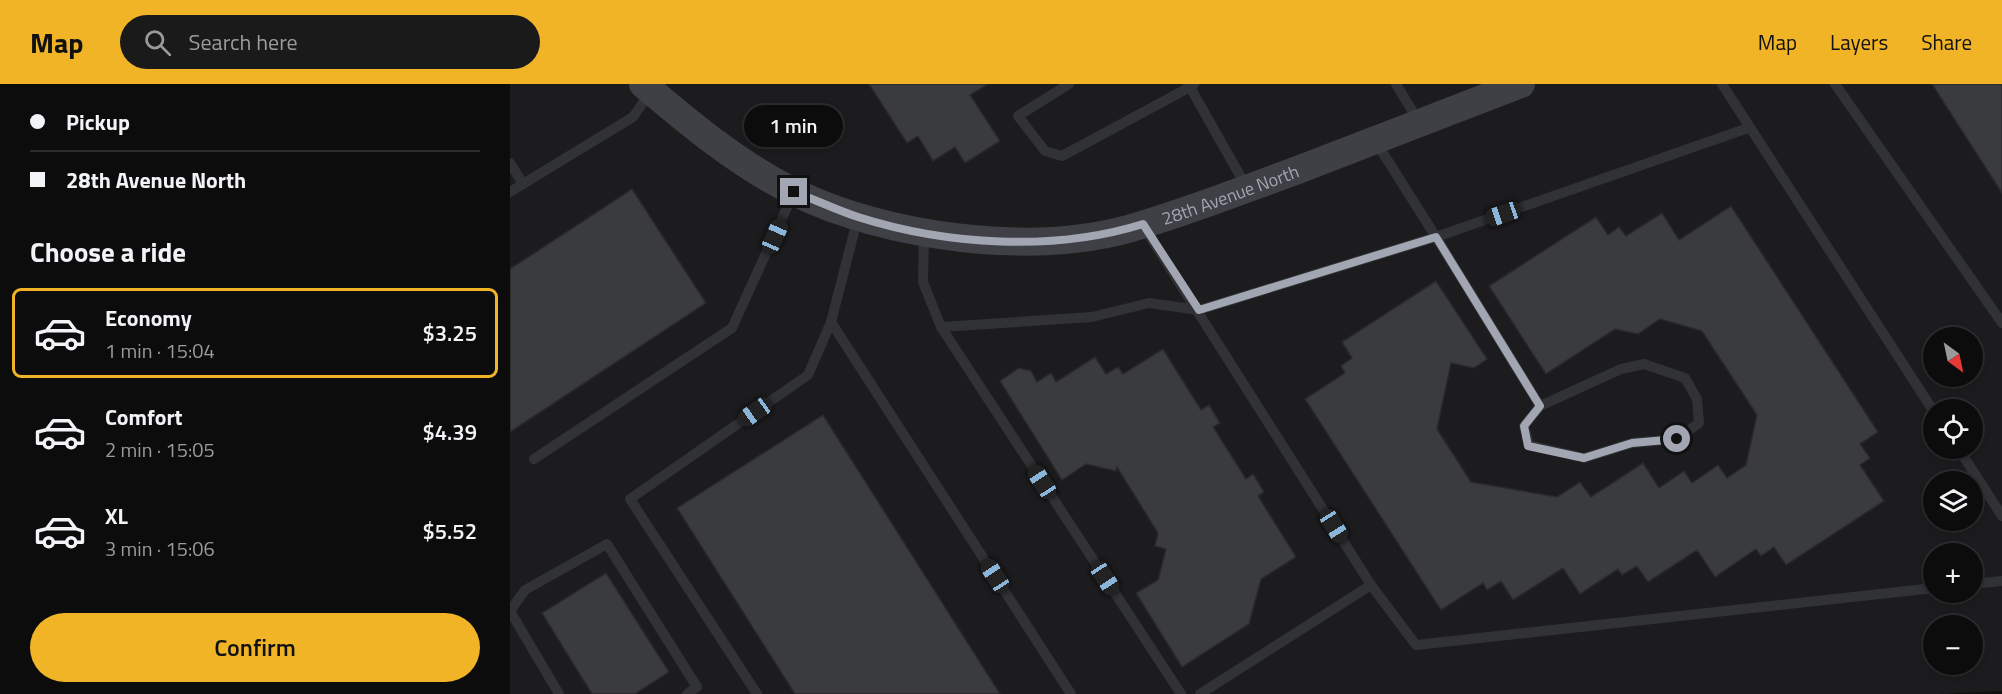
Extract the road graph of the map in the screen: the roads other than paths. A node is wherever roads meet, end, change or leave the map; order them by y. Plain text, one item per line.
1 (1069, 84) edge
2 (1396, 84) edge
3 (1521, 84) edge
4 (1722, 84) edge
5 (1835, 84) edge
6 (1191, 85) edge
7 (647, 87) edge
8 (1419, 124) junction
9 (1748, 128) junction
10 (1375, 141) junction
11 (510, 163) edge
12 (523, 184) junction
13 (1247, 188) junction
14 (510, 192) edge
15 (794, 192) junction
16 (858, 217) junction
17 (1143, 224) junction
18 (924, 233) junction
19 (1436, 237) junction
20 (1199, 310) junction
21 (831, 322) junction
22 (2002, 323) edge
23 (941, 327) junction
24 (1925, 399) edge
25 (1540, 406) junction
26 (534, 459) dead end
27 (1965, 459) edge
28 (2002, 516) edge
29 (2002, 581) edge
30 (1983, 583) edge
31 (1371, 585) junction
32 (1923, 589) edge
33 (510, 611) edge
34 (559, 694) edge
35 (687, 694) edge
36 (757, 694) edge
37 (1071, 694) edge
38 (1181, 694) edge
39 (1200, 694) edge

1 - 6 lane
2 - 8 lane
3 - 8 street, 28th Avenue North
4 - 9 lane
5 - 22 lane
6 - 13 lane
7 - 12 lane
7 - 15 street, 28th Avenue North
8 - 10 street, 28th Avenue North
9 - 19 lane
9 - 24 lane
10 - 13 street, 28th Avenue North
10 - 19 lane
11 - 12 lane
12 - 14 lane
13 - 17 street, 28th Avenue North
15 - 16 street, 28th Avenue North
15 - 26 lane
16 - 18 street, 28th Avenue North
16 - 21 lane
17 - 18 street, 28th Avenue North
17 - 20 lane
18 - 23 lane
19 - 20 lane
19 - 25 lane
20 - 23 lane
20 - 31 lane
21 - 36 lane
21 - 37 lane
23 - 38 lane
25 - 25 lane
27 - 28 lane
29 - 30 lane
31 - 32 lane
31 - 39 lane
33 - 34 lane
33 - 35 lane

